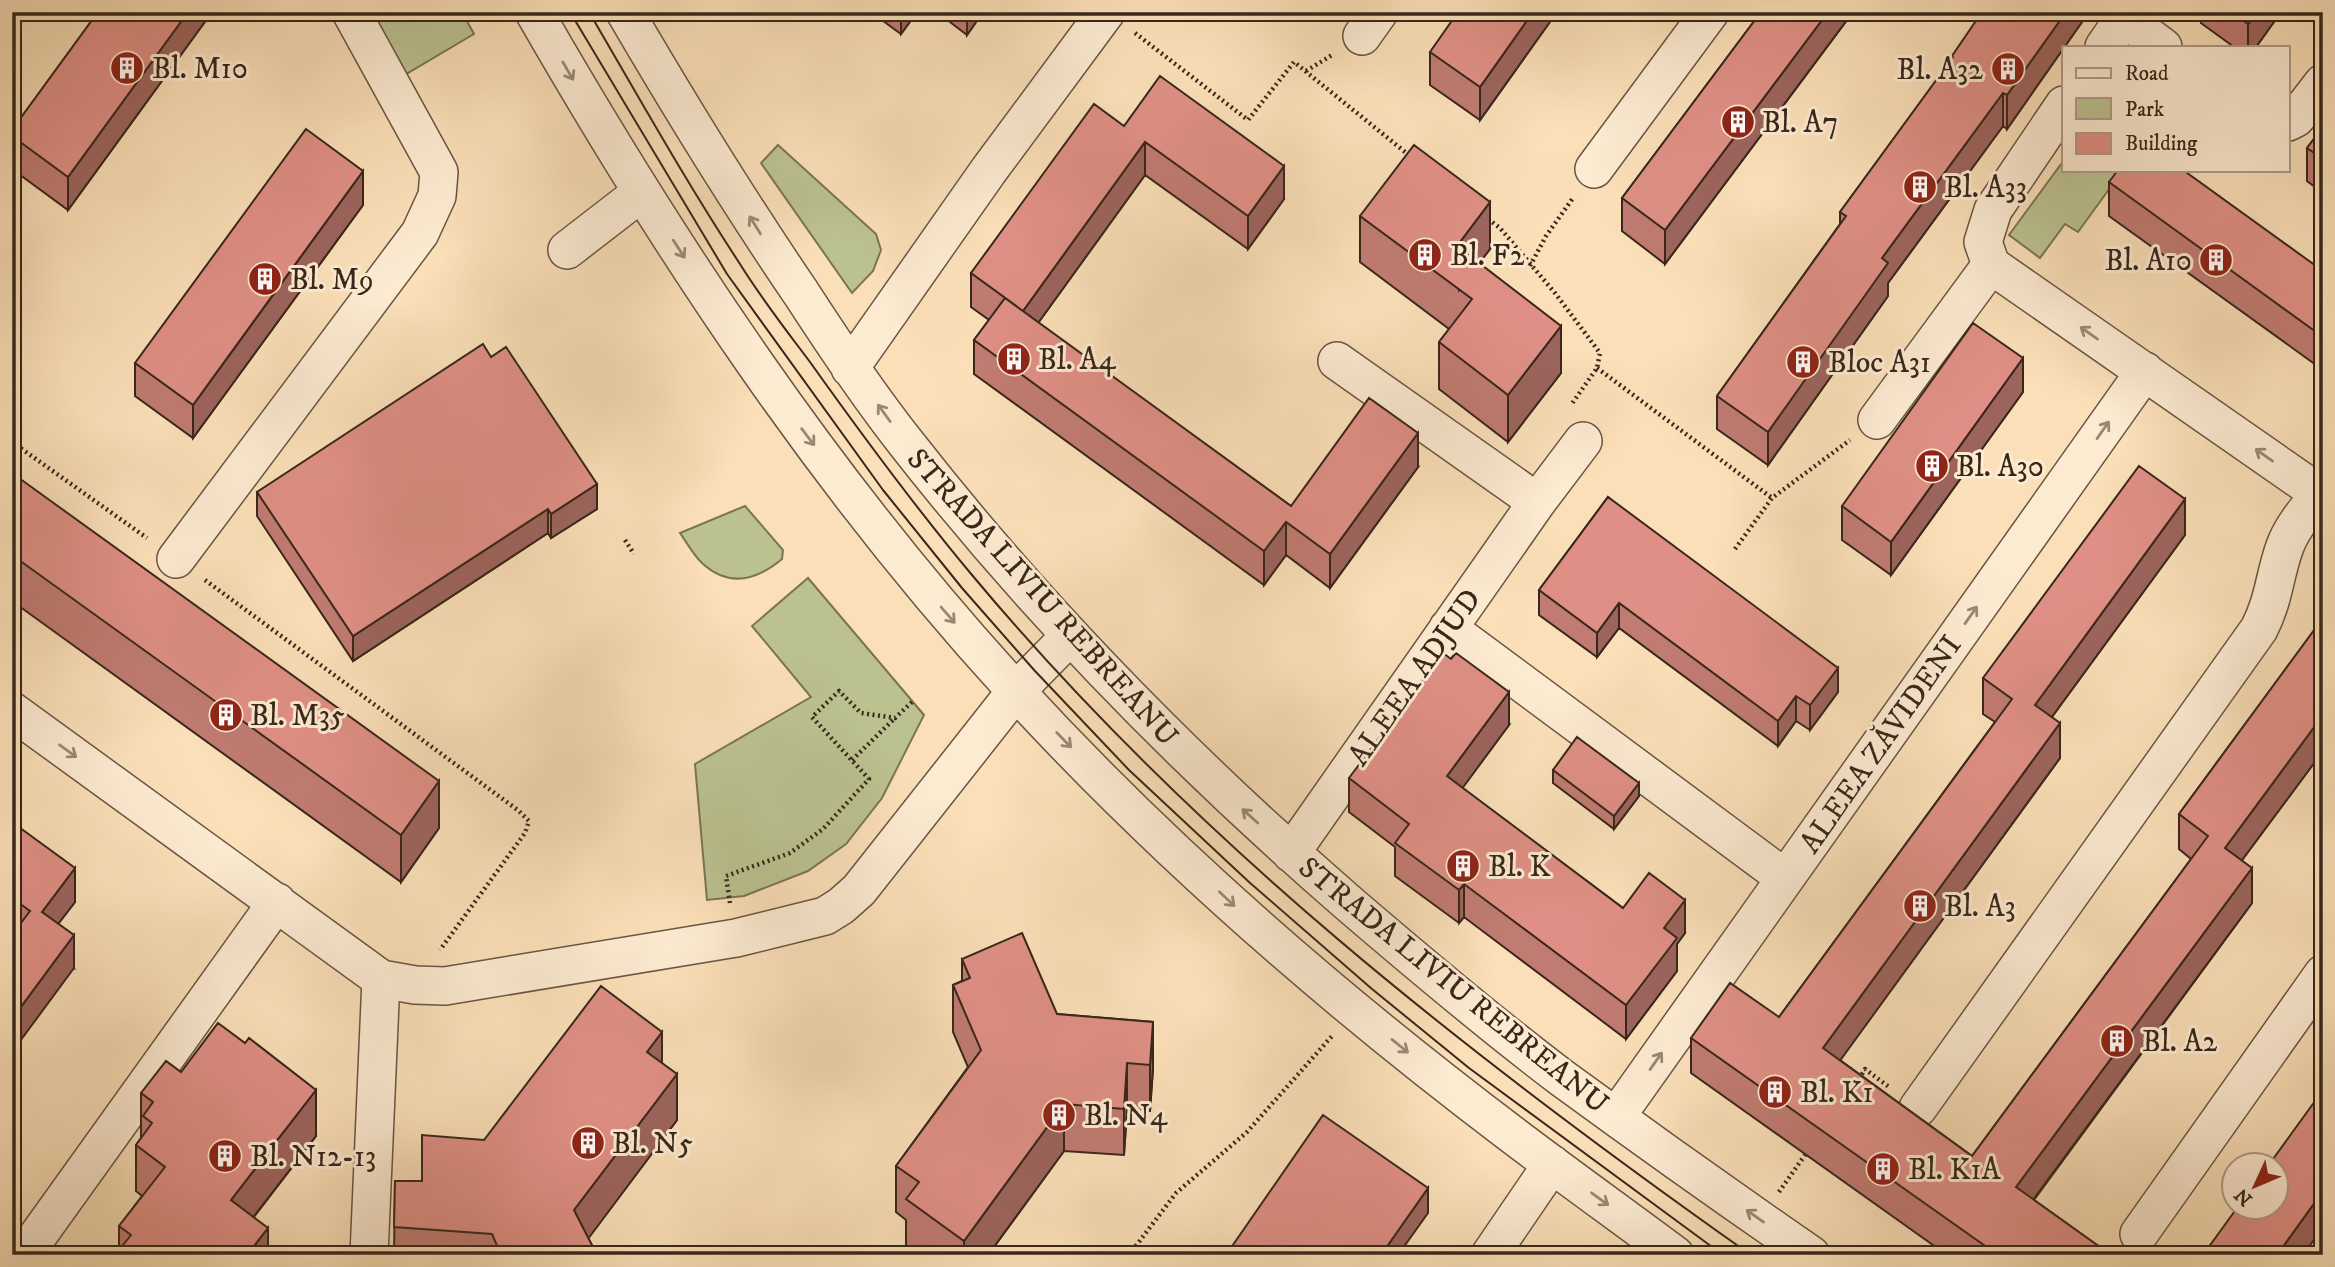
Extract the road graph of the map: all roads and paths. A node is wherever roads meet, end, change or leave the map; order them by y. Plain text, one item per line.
1 (351, 12) edge
2 (534, 12) edge
3 (625, 12) edge
4 (1710, 12) edge
5 (2126, 15) edge
6 (1101, 20) edge
7 (2105, 46) edge
8 (2162, 46) edge
9 (2323, 83) edge
10 (2062, 109) edge
11 (2290, 121) edge
12 (1412, 158) edge
13 (1594, 169) joint
14 (642, 192) junction
15 (1483, 215) edge
16 (567, 250) dead end
17 (1530, 265) junction
18 (1991, 265) junction
19 (1337, 361) dead end
20 (850, 368) junction
21 (1597, 368) junction
22 (2145, 371) junction
23 (1877, 420) joint
24 (1583, 441) joint
25 (12, 442) edge
26 (2321, 495) edge
27 (1772, 498) junction
28 (1537, 502) junction
29 (625, 540) dead end
30 (1735, 549) dead end
31 (634, 554) dead end
32 (176, 559) junction
33 (1448, 628) junction
34 (1070, 636) junction
35 (1016, 691) junction
36 (912, 702) dead end
37 (12, 711) edge
38 (895, 718) junction
39 (852, 760) junction
40 (1291, 853) junction
41 (1785, 878) junction
42 (277, 902) junction
43 (736, 938) junction
44 (2323, 974) edge
45 (398, 982) junction
46 (1355, 1010) junction
47 (1851, 1089) edge
48 (1918, 1108) joint
49 (1616, 1117) junction
50 (1552, 1164) junction
51 (2139, 1234) dead end
52 (24, 1255) edge
53 (369, 1255) edge
54 (1129, 1255) edge
55 (1490, 1255) edge
56 (1675, 1255) edge
57 (1811, 1255) edge

1 - 32 street
2 -> 14 street
20 -> 3 street, STRADA LIVIU REBREANU
4 - 13 street
5 - 7 street
5 - 8 street
6 - 12 path
6 - 20 street
9 - 11 street
10 - 18 street
13 - 17 path
14 - 16 street
14 -> 35 street
15 - 17 path
17 - 21 path
22 -> 18 street
18 - 23 street
19 - 28 street
34 -> 20 street, STRADA LIVIU REBREANU
21 - 24 path
21 - 27 path
26 -> 22 street
41 -> 22 street, ALEEA ZĂVIDENI
23 - 27 path
24 - 28 street, ALEEA ADJUD
25 - 32 path
26 - 48 street
27 - 30 path
28 - 33 street, ALEEA ADJUD
29 - 31 path
32 - 45 path
33 - 40 street, ALEEA ADJUD
33 - 41 street
34 - 35 street
40 -> 34 street, STRADA LIVIU REBREANU
35 - 43 street
35 -> 46 street
36 - 38 path
37 -> 42 street
38 - 39 path
38 - 39 path
39 - 43 path
40 - 49 street, STRADA LIVIU REBREANU
49 -> 41 street, ALEEA ZĂVIDENI
42 - 45 street
42 - 52 street
43 - 45 street
44 - 51 street
45 - 53 street
46 -> 50 street
46 - 54 path
47 - 48 path
57 -> 49 street, STRADA LIVIU REBREANU
50 - 55 street
50 -> 56 street

